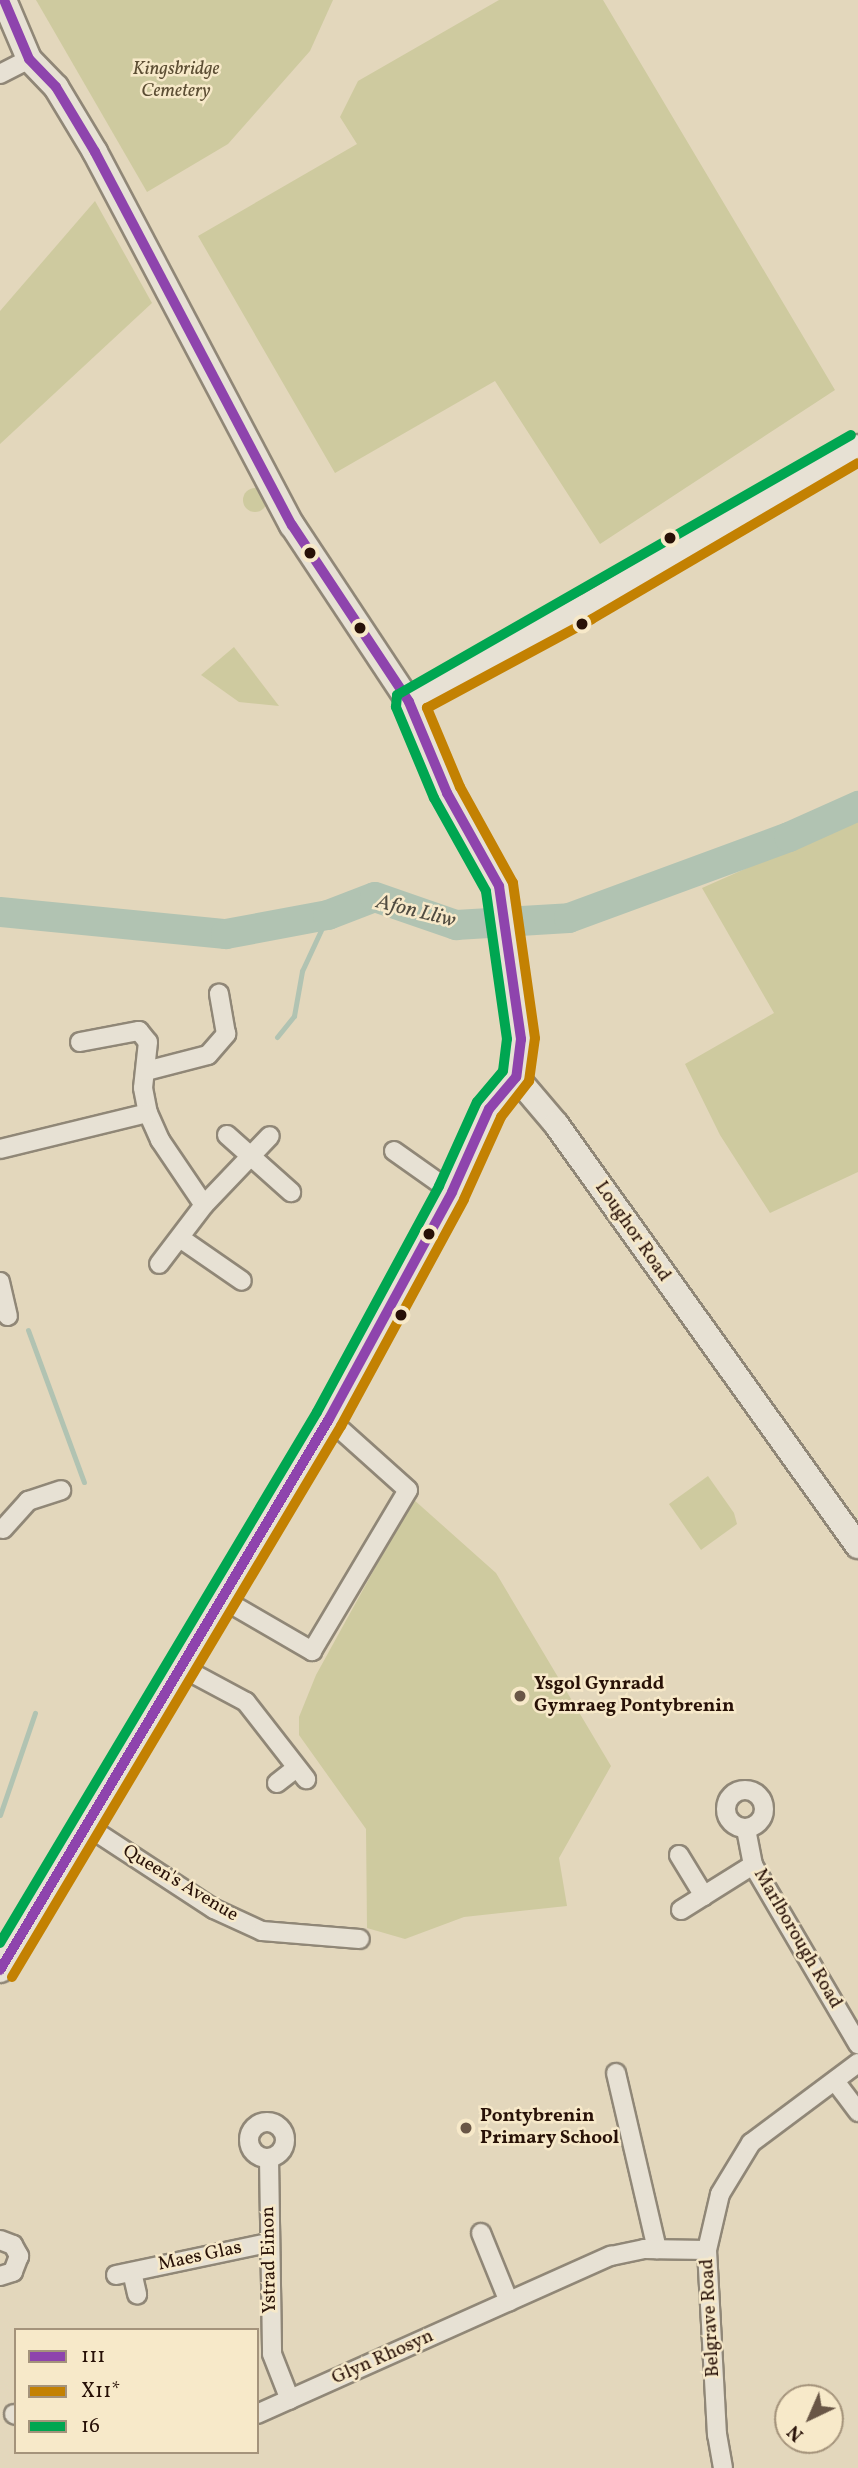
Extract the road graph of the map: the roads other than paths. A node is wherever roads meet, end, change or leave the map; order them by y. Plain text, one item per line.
1 (4, 0) edge
2 (29, 59) junction
3 (0, 74) edge
4 (858, 447) edge
5 (409, 702) junction
6 (219, 994) dead end
7 (80, 1042) dead end
8 (146, 1072) junction
9 (516, 1077) junction
10 (148, 1113) junction
11 (227, 1135) dead end
12 (270, 1136) dead end
13 (0, 1149) edge
14 (394, 1151) dead end
15 (251, 1156) junction
16 (291, 1192) dead end
17 (452, 1192) junction
18 (204, 1205) junction
19 (180, 1238) junction
20 (159, 1264) dead end
21 (242, 1281) dead end
22 (0, 1282) edge
23 (26, 1313) dead end
24 (4, 1317) edge
25 (329, 1419) junction
26 (61, 1490) dead end
27 (4, 1531) edge
28 (858, 1546) edge
29 (219, 1597) junction
30 (179, 1665) junction
31 (277, 1783) dead end
32 (87, 1826) junction
33 (746, 1829) dead end
34 (679, 1855) dead end
35 (753, 1865) junction
36 (704, 1896) junction
37 (681, 1910) dead end
38 (360, 1939) dead end
39 (0, 1970) edge
40 (858, 2044) edge
41 (858, 2063) edge
42 (616, 2073) dead end
43 (835, 2081) junction
44 (858, 2112) edge
45 (269, 2158) dead end
46 (481, 2233) dead end
47 (0, 2240) edge
48 (268, 2243) junction
49 (657, 2249) junction
50 (707, 2250) junction
51 (0, 2276) edge
52 (137, 2294) dead end
53 (509, 2302) junction
54 (290, 2400) junction
55 (259, 2413) edge
56 (723, 2468) edge

1 - 2 main road
2 - 3 street
2 - 5 main road
4 - 5 main road
5 - 9 main road
6 - 8 street
7 - 8 street
8 - 10 street
9 - 17 main road
9 - 28 main road, Loughor Road
10 - 13 street
10 - 18 street
11 - 15 street
12 - 15 street
14 - 17 street
15 - 16 street
15 - 18 street
17 - 25 main road
18 - 19 street
19 - 20 street
19 - 21 street
22 - 24 street
23 - 24 street
25 - 29 main road
25 - 29 street
26 - 27 street
29 - 30 main road
30 - 31 street
30 - 32 main road
32 - 38 street, Queen's Avenue
32 - 39 main road
33 - 35 street, Marlborough Road
34 - 36 street
35 - 36 street
35 - 40 street, Marlborough Road
36 - 37 street
41 - 43 street, Belgrave Road
42 - 49 street
43 - 44 street
43 - 50 street, Belgrave Road
45 - 48 street, Ystrad Einon
46 - 53 street
47 - 51 street
48 - 52 street, Maes Glas
48 - 54 street, Ystrad Einon
49 - 50 street, Glyn Rhosyn
49 - 53 street, Glyn Rhosyn
50 - 56 street, Belgrave Road
53 - 54 street, Glyn Rhosyn
54 - 55 street, Glyn Rhosyn

